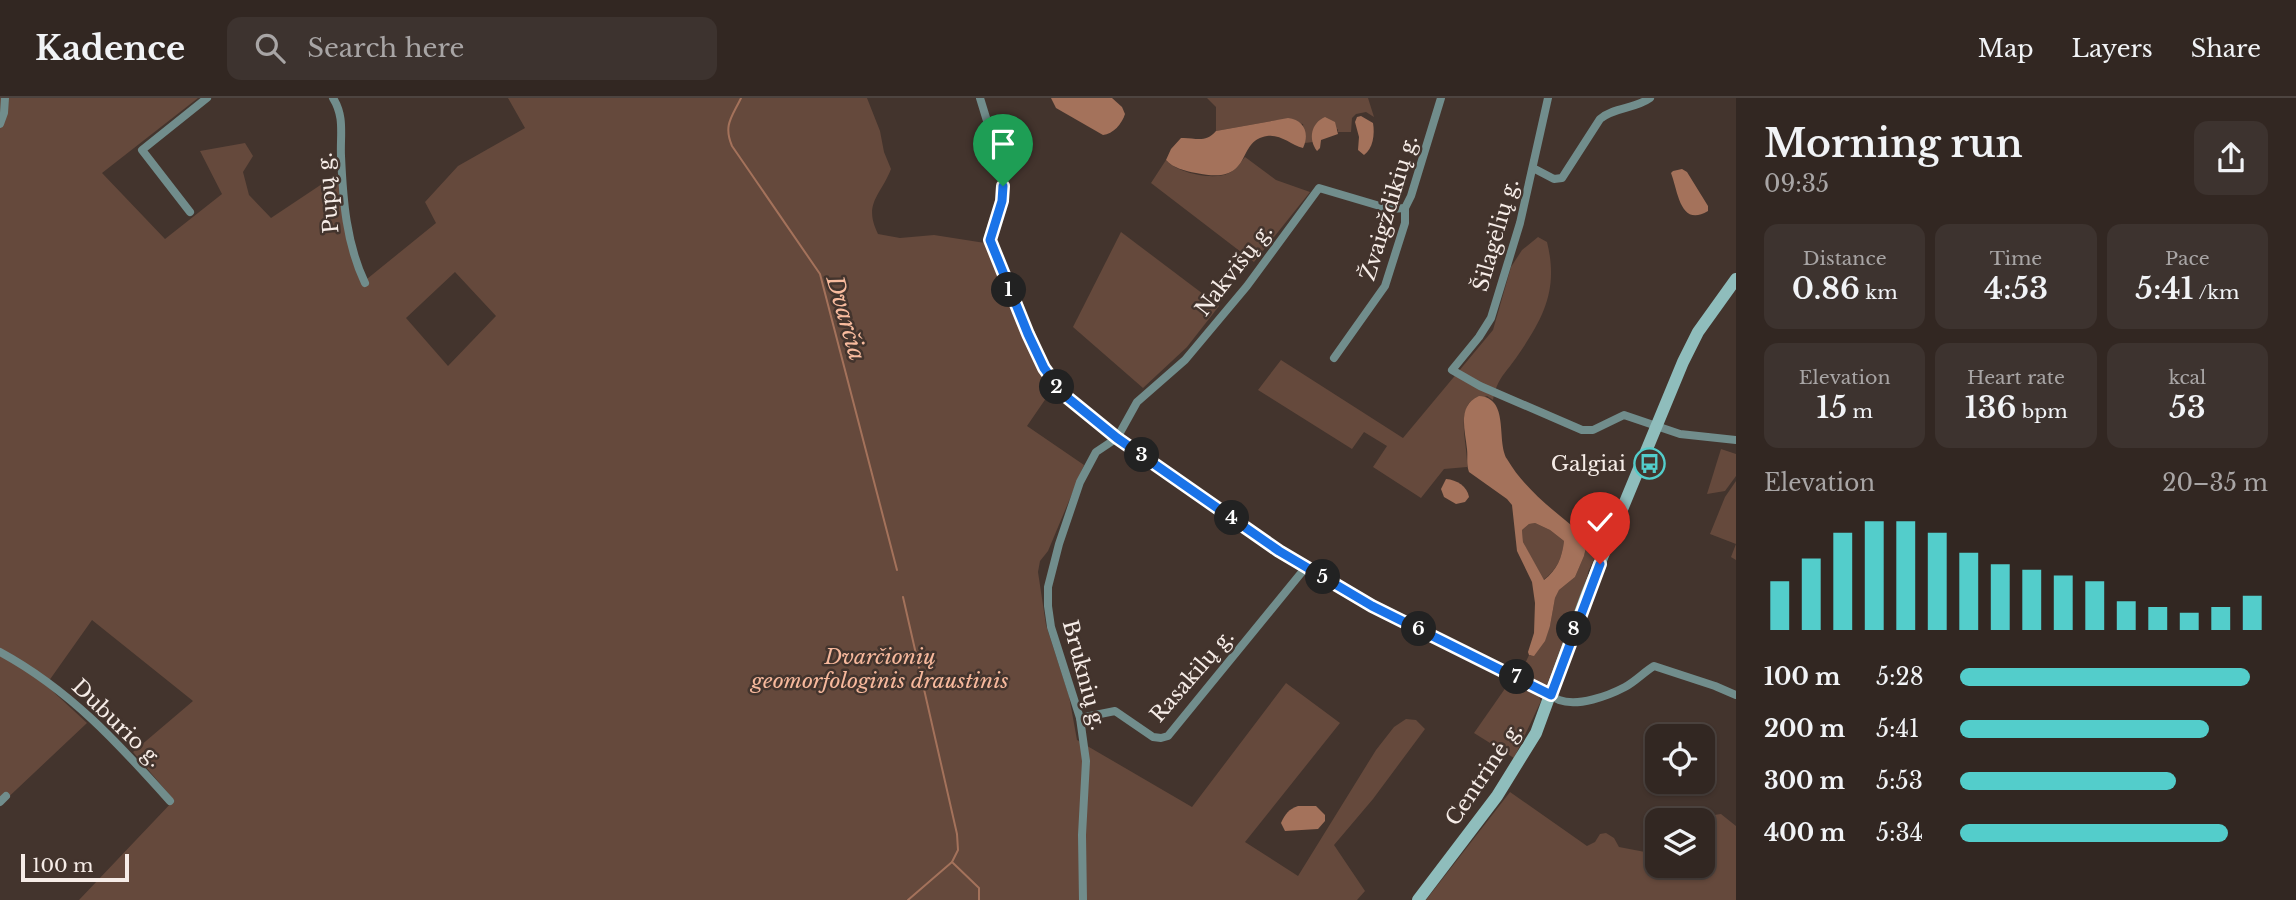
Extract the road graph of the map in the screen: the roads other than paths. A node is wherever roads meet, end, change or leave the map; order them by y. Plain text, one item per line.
1 (5, 98) edge
2 (207, 98) edge
3 (334, 98) edge
4 (980, 98) edge
5 (1441, 98) edge
6 (1548, 98) edge
7 (1650, 98) edge
8 (0, 124) edge
9 (1533, 167) junction
10 (1405, 208) junction
11 (190, 212) dead end
12 (1736, 279) edge
13 (365, 283) dead end
14 (1334, 358) dead end
15 (1657, 427) junction
16 (1117, 438) junction
17 (1736, 440) edge
18 (1306, 567) junction
19 (0, 652) edge
20 (1551, 695) junction
21 (1736, 695) edge
22 (1080, 718) junction
23 (170, 801) dead end
24 (1083, 900) edge
25 (1418, 900) edge

1 - 8 street
2 - 11 street
3 - 13 street, Pupų g.
4 - 16 street
5 - 10 street, Žvaigždikių g.
6 - 9 street, Šilagėlių g.
7 - 9 street
9 - 15 street, Šilagėlių g.
10 - 14 street, Žvaigždikių g.
10 - 16 street, Nakvišų g.
12 - 15 main road, Centrinė g.
15 - 17 street
15 - 20 main road, Centrinė g.
16 - 18 street
16 - 22 street, Bruknių g.
18 - 20 street
18 - 22 street, Rasakilų g.
19 - 23 street, Duburio g.
20 - 21 street
20 - 25 main road, Centrinė g.
22 - 24 street, Bruknių g.

